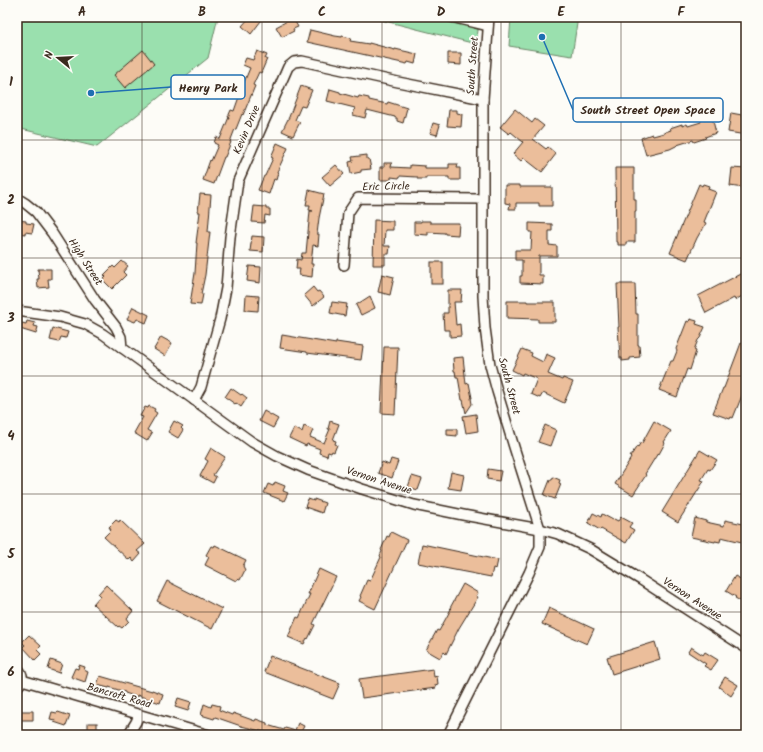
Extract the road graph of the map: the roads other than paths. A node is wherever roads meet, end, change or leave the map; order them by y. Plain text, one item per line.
1 (451, 17) edge
2 (489, 21) edge
3 (483, 99) junction
4 (17, 198) edge
5 (482, 199) junction
6 (344, 264) dead end
7 (17, 311) edge
8 (122, 348) junction
9 (194, 400) junction
10 (540, 529) junction
11 (746, 648) edge
12 (17, 668) edge
13 (20, 684) edge
14 (139, 715) junction
15 (128, 735) edge
16 (209, 735) edge
17 (448, 735) edge

1 - 2 street
2 - 3 street, South Street
3 - 5 street, South Street
3 - 9 street, Kevin Drive
4 - 8 street, High Street
5 - 6 street, Eric Circle
5 - 10 street, South Street
7 - 8 street, Vernon Avenue
8 - 9 street, Vernon Avenue
9 - 10 street, Vernon Avenue
10 - 11 street, Vernon Avenue
10 - 17 street, South Street
12 - 13 street, Bancroft Road
13 - 14 street, Bancroft Road
14 - 15 street
14 - 16 street, Bancroft Road

